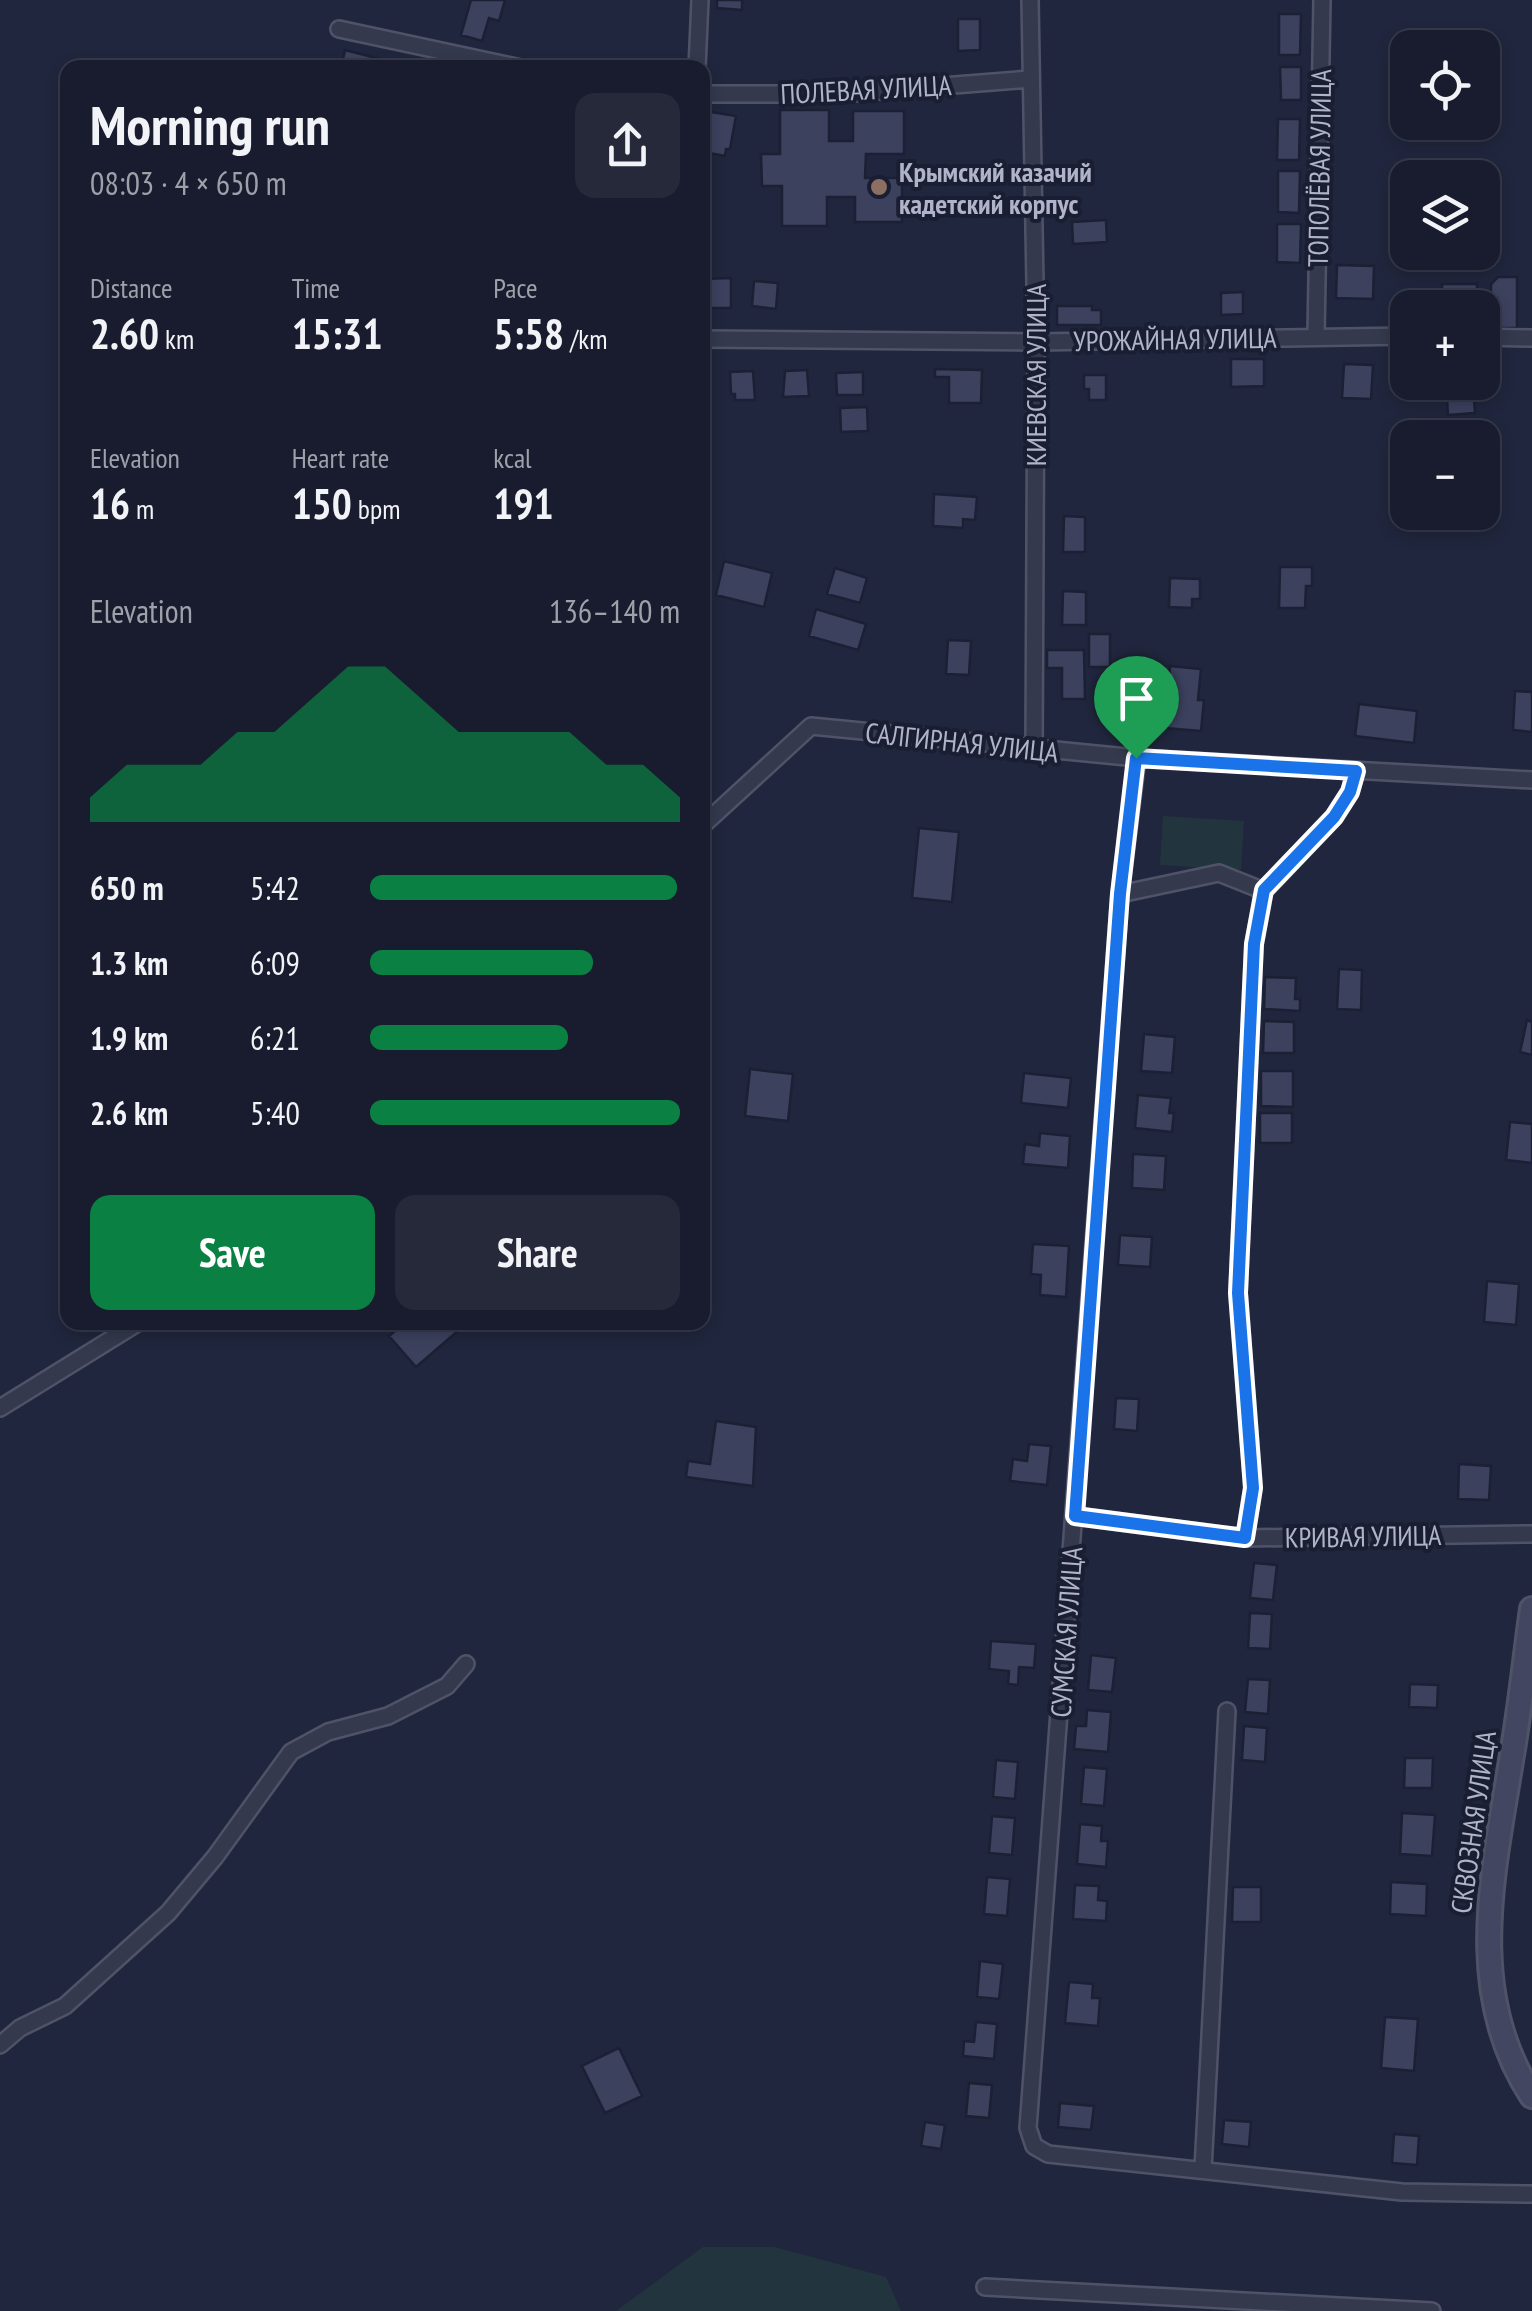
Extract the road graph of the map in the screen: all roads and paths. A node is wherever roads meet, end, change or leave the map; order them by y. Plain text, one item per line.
1 (700, 0) edge
2 (1030, 0) edge
3 (1322, 0) edge
4 (339, 29) dead end
5 (484, 60) edge
6 (697, 60) edge
7 (1030, 79) junction
8 (710, 94) edge
9 (1316, 335) junction
10 (1390, 336) edge
11 (1500, 337) edge
12 (1532, 338) edge
13 (710, 339) edge
14 (1036, 342) junction
15 (1034, 750) junction
16 (1136, 758) junction
17 (1356, 771) junction
18 (1532, 780) edge
19 (710, 819) edge
20 (1264, 890) junction
21 (1120, 894) junction
22 (126, 1330) edge
23 (0, 1408) edge
24 (1075, 1516) junction
25 (1532, 1534) edge
26 (1245, 1538) junction
27 (1532, 1609) edge
28 (466, 1664) dead end
29 (1227, 1711) dead end
30 (1524, 1742) edge
31 (0, 2044) edge
32 (1532, 2096) edge
33 (1203, 2170) junction
34 (1532, 2194) edge
35 (986, 2287) dead end
36 (1432, 2311) edge

1 - 6 street
2 - 7 street, КИЕВСКАЯ УЛИЦА
3 - 9 street, ТОПОЛЁВАЯ УЛИЦА
4 - 5 street
7 - 8 street, ПОЛЕВАЯ УЛИЦА
7 - 14 street, КИЕВСКАЯ УЛИЦА
9 - 10 street, УРОЖАЙНАЯ УЛИЦА
9 - 14 street, УРОЖАЙНАЯ УЛИЦА
11 - 12 street
13 - 14 street, УРОЖАЙНАЯ УЛИЦА
14 - 15 street, КИЕВСКАЯ УЛИЦА
15 - 16 street, САЛГИРНАЯ УЛИЦА
15 - 19 street, САЛГИРНАЯ УЛИЦА
16 - 17 street, САЛГИРНАЯ УЛИЦА
16 - 21 street, СУМСКАЯ УЛИЦА
17 - 18 street, САЛГИРНАЯ УЛИЦА
17 - 20 street
20 - 21 street
20 - 26 street
21 - 24 street, СУМСКАЯ УЛИЦА
22 - 23 street
24 - 26 street, КРИВАЯ УЛИЦА
24 - 33 street, СУМСКАЯ УЛИЦА
25 - 26 street, КРИВАЯ УЛИЦА
27 - 30 main road, СКВОЗНАЯ УЛИЦА
28 - 31 street
29 - 33 street
30 - 32 main road, СКВОЗНАЯ УЛИЦА
33 - 34 street
35 - 36 street

